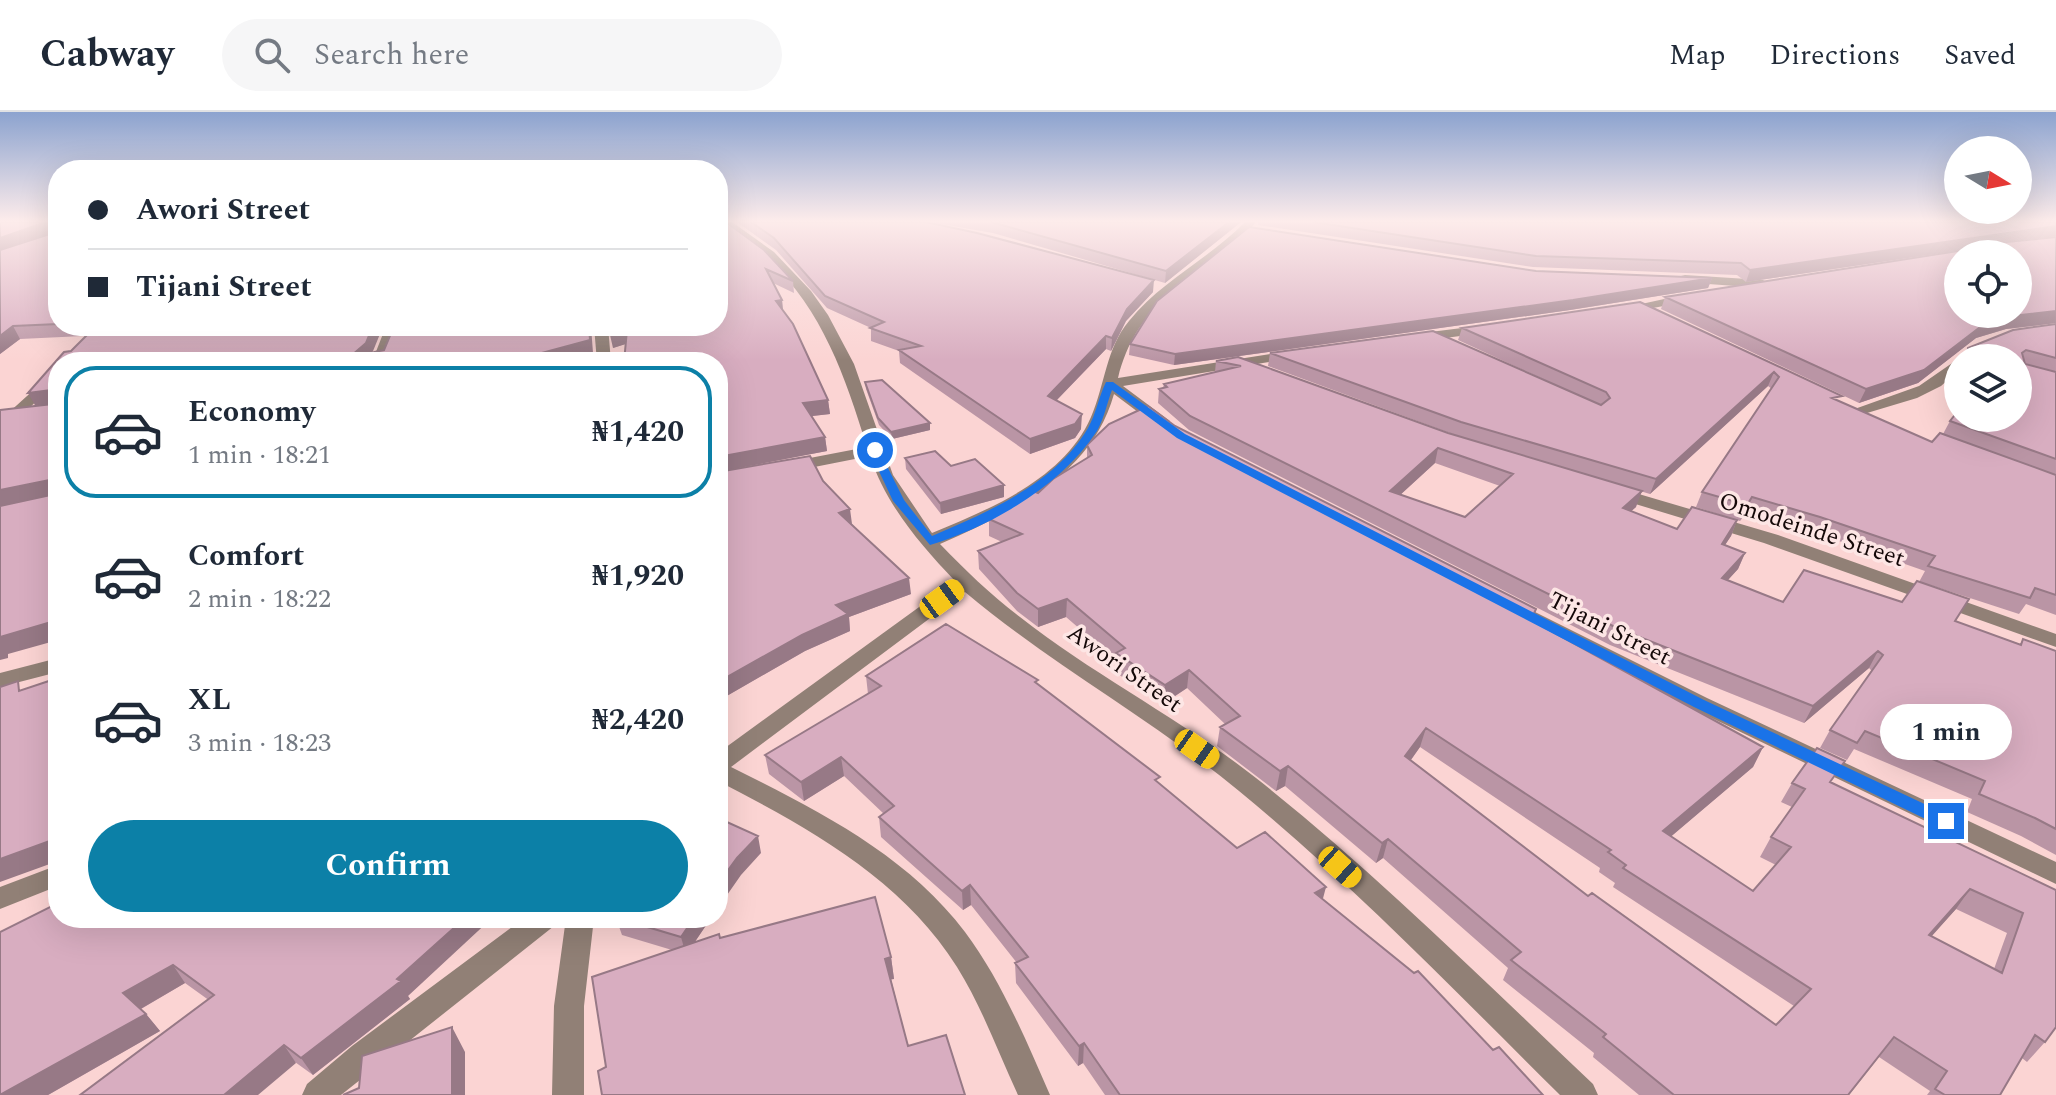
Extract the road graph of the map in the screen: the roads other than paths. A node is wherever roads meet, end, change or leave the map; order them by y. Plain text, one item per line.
1 (780, 268) edge
2 (1200, 268) edge
3 (1664, 279) edge
4 (1156, 287) edge
5 (1171, 291) junction
6 (1638, 307) junction
7 (1608, 311) edge
8 (1665, 320) edge
9 (1504, 326) edge
10 (1431, 336) junction
11 (1400, 340) edge
12 (1458, 348) edge
13 (1309, 352) edge
14 (1233, 362) junction
15 (1276, 378) edge
16 (1944, 379) edge
17 (48, 381) edge
18 (1110, 384) junction
19 (42, 413) edge
20 (6, 418) edge
21 (1883, 422) edge
22 (1181, 436) edge
23 (875, 450) junction
24 (768, 471) edge
25 (1594, 485) edge
26 (930, 541) junction
27 (966, 582) junction
28 (1489, 595) edge
29 (2056, 641) edge
30 (48, 668) edge
31 (0, 680) edge
32 (728, 758) edge
33 (728, 776) edge
34 (2056, 874) edge
35 (48, 879) edge
36 (0, 898) edge
37 (531, 928) edge
38 (579, 928) edge
39 (318, 1095) edge
40 (568, 1095) edge
41 (1034, 1095) edge
42 (1582, 1095) edge

1 - 23 street, Awori Street
2 - 5 street
3 - 6 street
4 - 5 street
5 - 18 street
6 - 7 street
6 - 8 street
9 - 10 street
10 - 11 street
10 - 12 street
13 - 14 street
14 - 15 street
14 - 18 street
16 - 21 street
17 - 20 street
18 - 22 street
18 - 26 street
19 - 20 street
23 - 24 street
23 - 26 street, Awori Street
25 - 29 street, Omodeinde Street
26 - 27 street, Awori Street
27 - 32 street
27 - 42 street, Awori Street
28 - 34 street, Tijani Street
30 - 31 street
33 - 41 street
35 - 36 street
37 - 39 street
38 - 40 street

